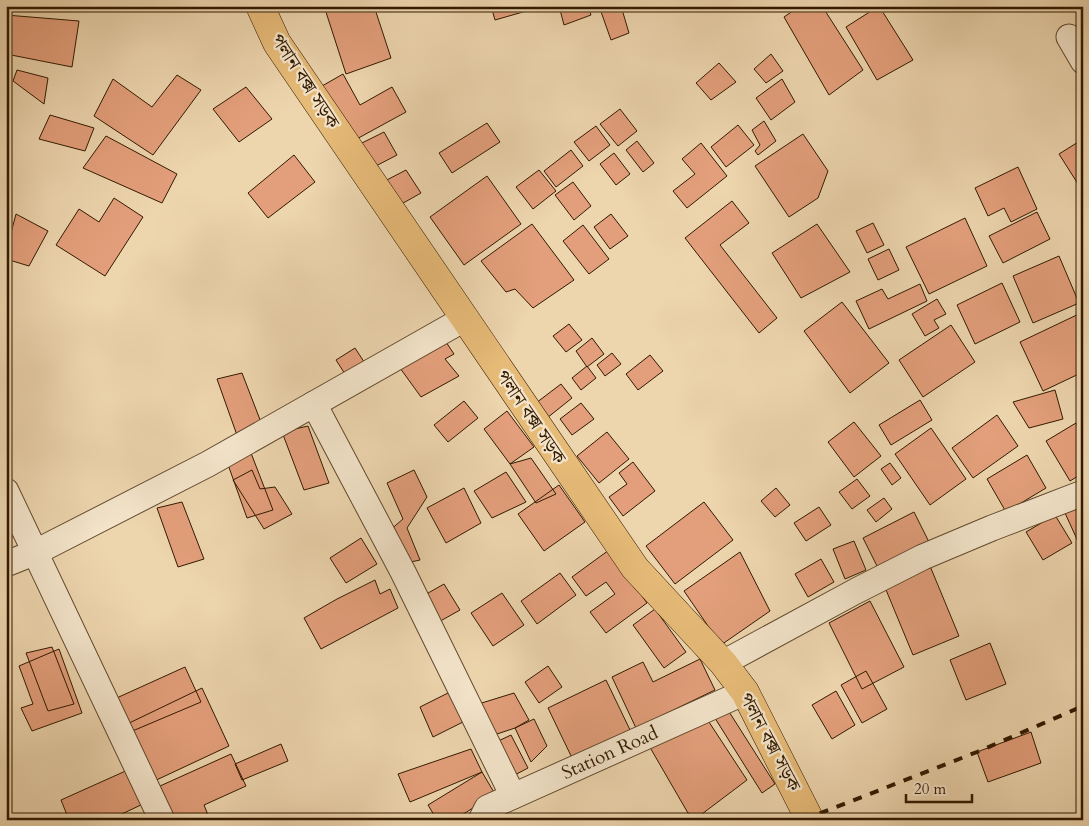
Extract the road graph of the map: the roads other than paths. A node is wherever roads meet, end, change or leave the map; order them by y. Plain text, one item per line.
1 (260, 6) edge
2 (1069, 37) dead end
3 (1083, 61) edge
4 (464, 318) junction
5 (314, 404) junction
6 (6, 491) edge
7 (1083, 493) edge
8 (36, 552) junction
9 (6, 564) edge
10 (723, 663) junction
11 (744, 692) junction
12 (513, 796) junction
13 (162, 820) edge
14 (481, 820) edge
15 (810, 820) edge

1 - 4 main road, পলান বক্স সড়ক
2 - 3 street
4 - 5 street
4 - 10 main road, পলান বক্স সড়ক
5 - 8 street
5 - 12 street
6 - 8 street
7 - 10 street
8 - 9 street
8 - 13 street
10 - 11 main road, পলান বক্স সড়ক
11 - 12 street, Station Road
11 - 15 main road, পলান বক্স সড়ক
12 - 14 street, Station Road

